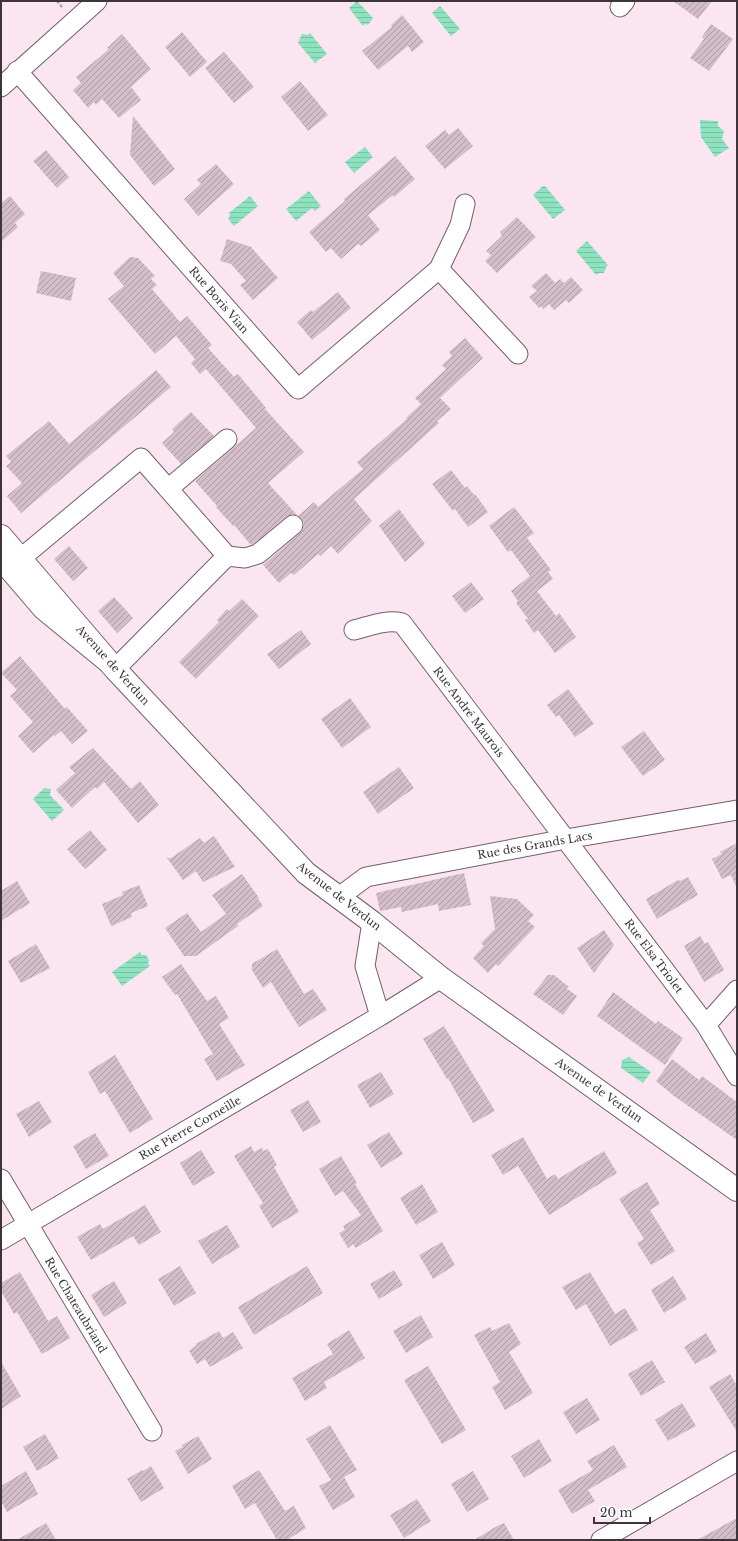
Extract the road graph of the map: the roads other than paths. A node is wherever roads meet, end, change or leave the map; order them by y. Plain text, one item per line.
1 (97, 1) edge
2 (17, 71) junction
3 (1, 87) edge
4 (465, 204) dead end
5 (439, 269) junction
6 (518, 354) dead end
7 (227, 439) dead end
8 (168, 488) junction
9 (293, 525) dead end
10 (1, 536) edge
11 (227, 556) junction
12 (9, 566) edge
13 (354, 630) dead end
14 (115, 669) junction
15 (737, 810) edge
16 (566, 839) junction
17 (339, 896) junction
18 (372, 922) junction
19 (441, 978) junction
20 (737, 990) edge
21 (380, 1016) junction
22 (706, 1025) junction
23 (737, 1076) edge
24 (1, 1179) edge
25 (737, 1190) edge
26 (27, 1224) junction
27 (1, 1240) edge
28 (152, 1431) dead end
29 (737, 1461) edge
30 (601, 1540) edge

1 - 2 street
2 - 3 street
2 - 5 street, Rue Boris Vian
4 - 5 street, Rue Boris Vian
5 - 6 street
7 - 8 street
8 - 11 street
8 - 12 street
9 - 11 street
10 - 12 main road, Avenue de Verdun
11 - 14 street
12 - 14 main road, Avenue de Verdun
13 - 16 street, Rue André Maurois
14 - 17 main road, Avenue de Verdun
15 - 16 street, Rue des Grands Lacs
16 - 17 street, Rue des Grands Lacs
16 - 22 street, Rue Elsa Triolet
17 - 18 main road, Avenue de Verdun
18 - 19 main road, Avenue de Verdun
18 - 21 street
19 - 21 street, Rue Pierre Corneille
19 - 25 main road, Avenue de Verdun
20 - 22 street
21 - 26 street, Rue Pierre Corneille
22 - 23 street, Rue Elsa Triolet
24 - 26 street, Rue Chateaubriand
26 - 27 street, Rue Pierre Corneille
26 - 28 street, Rue Chateaubriand
29 - 30 street

